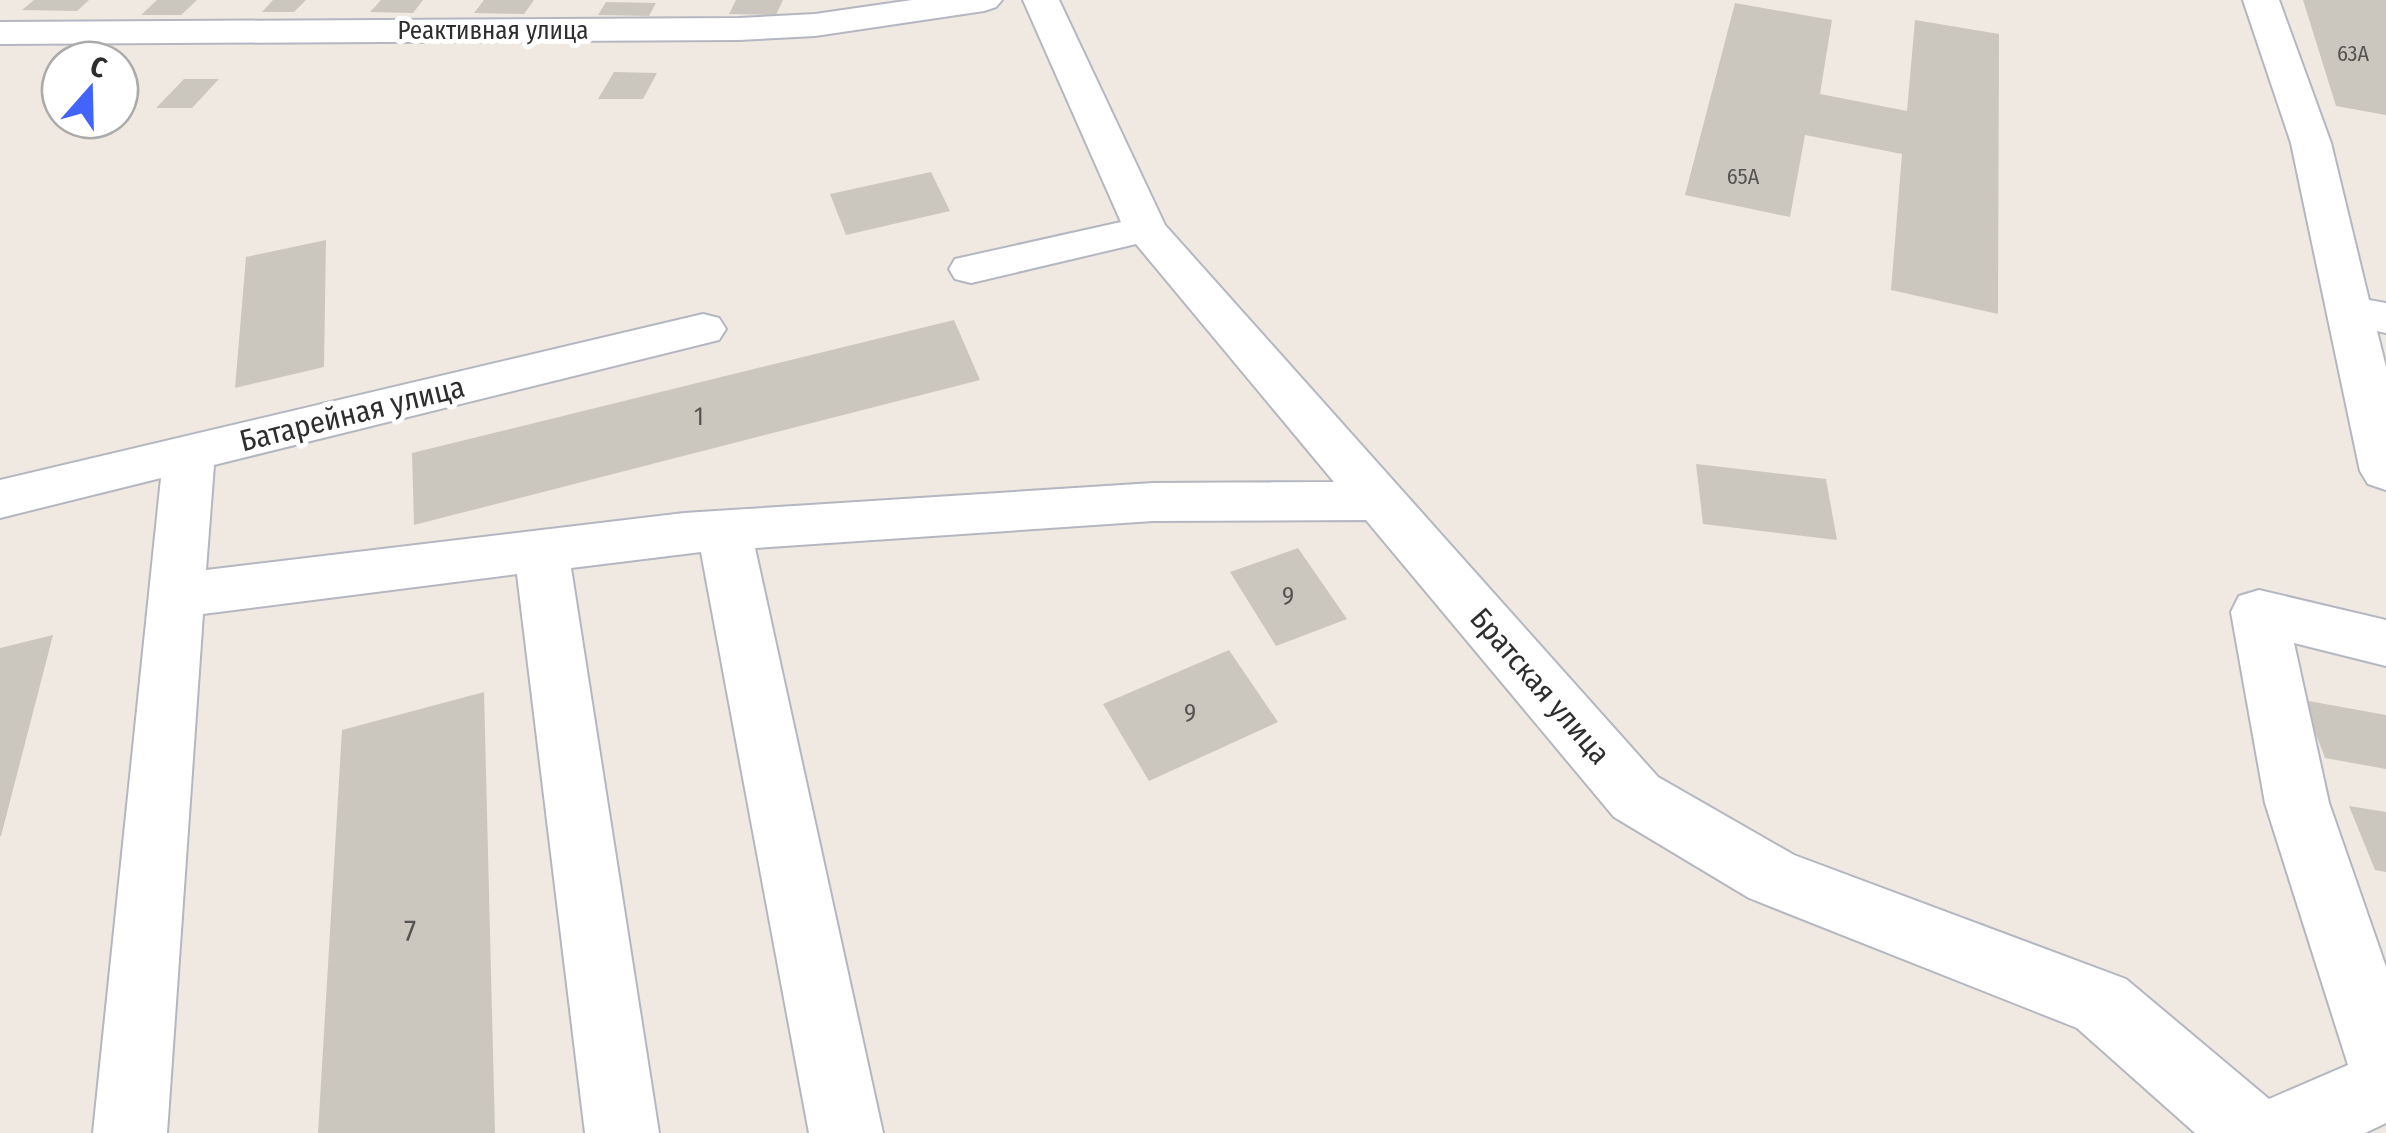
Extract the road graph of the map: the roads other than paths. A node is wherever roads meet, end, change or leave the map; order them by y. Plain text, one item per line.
1 (984, 0) edge
2 (1041, 0) edge
3 (2261, 0) edge
4 (0, 33) edge
5 (1146, 229) junction
6 (972, 269) dead end
7 (2367, 314) edge
8 (703, 329) dead end
9 (189, 454) junction
10 (2386, 470) edge
11 (0, 500) edge
12 (1380, 501) junction
13 (724, 530) junction
14 (541, 550) junction
15 (176, 596) junction
16 (2386, 643) edge
17 (2386, 1072) edge
18 (2386, 1086) edge
19 (130, 1133) edge
20 (622, 1133) edge
21 (846, 1133) edge
22 (2251, 1133) edge
23 (2280, 1133) edge

1 - 4 street, Реактивная улица
2 - 5 street, Братская улица
3 - 7 street
5 - 6 street
5 - 12 street, Братская улица
7 - 10 street
8 - 9 street, Батарейная улица
9 - 11 street, Батарейная улица
9 - 15 street
12 - 13 street
12 - 22 street, Братская улица
13 - 14 street
13 - 21 street
14 - 15 street
14 - 20 street
15 - 19 street
16 - 17 street
18 - 23 street

